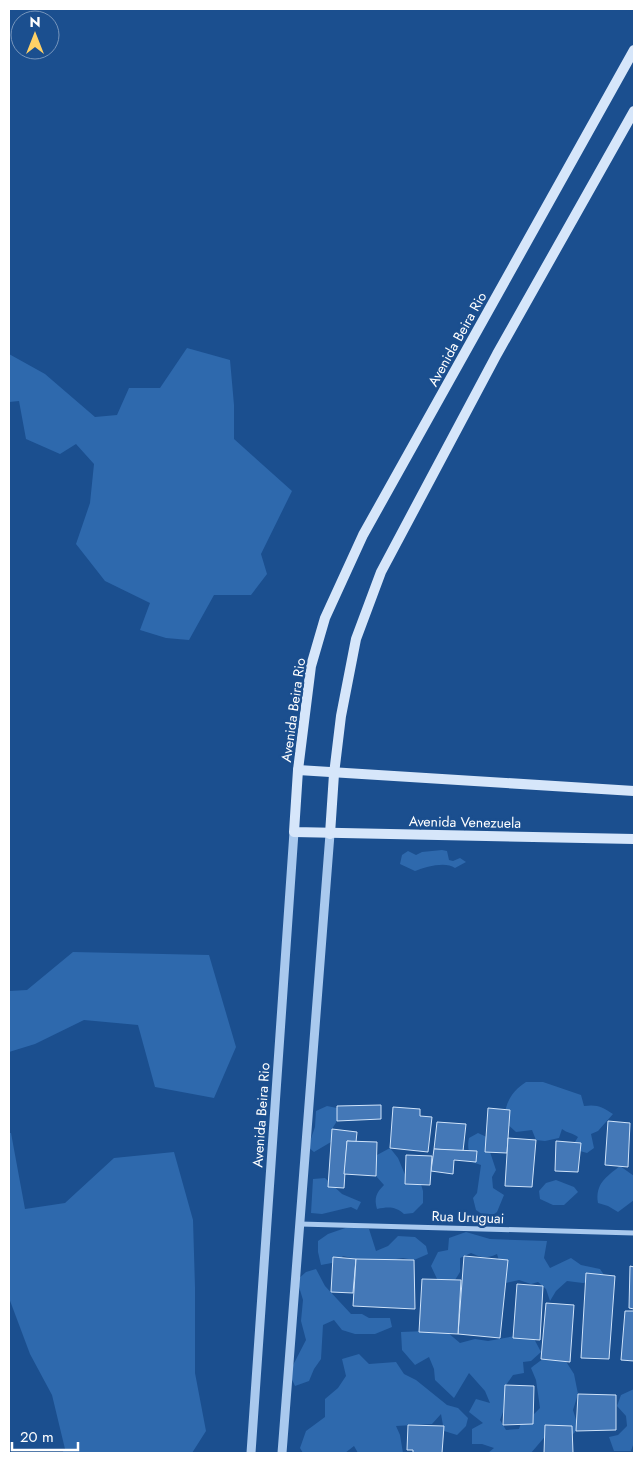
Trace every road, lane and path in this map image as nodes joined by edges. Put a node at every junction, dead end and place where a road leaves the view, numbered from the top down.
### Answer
1 (634, 50) edge
2 (634, 111) edge
3 (298, 770) junction
4 (334, 773) junction
5 (634, 791) edge
6 (294, 832) junction
7 (330, 834) junction
8 (634, 839) edge
9 (300, 1224) junction
10 (634, 1233) edge
11 (251, 1453) edge
12 (282, 1453) edge

1 - 3 main road, Avenida Beira Rio
2 - 4 main road
3 - 4 main road
3 - 6 main road, Avenida Beira Rio
4 - 5 main road
4 - 7 main road
6 - 7 main road, Avenida Venezuela
6 - 11 street, Avenida Beira Rio
7 - 8 main road, Avenida Venezuela
7 - 9 street
9 - 10 street, Rua Uruguai
9 - 12 street

